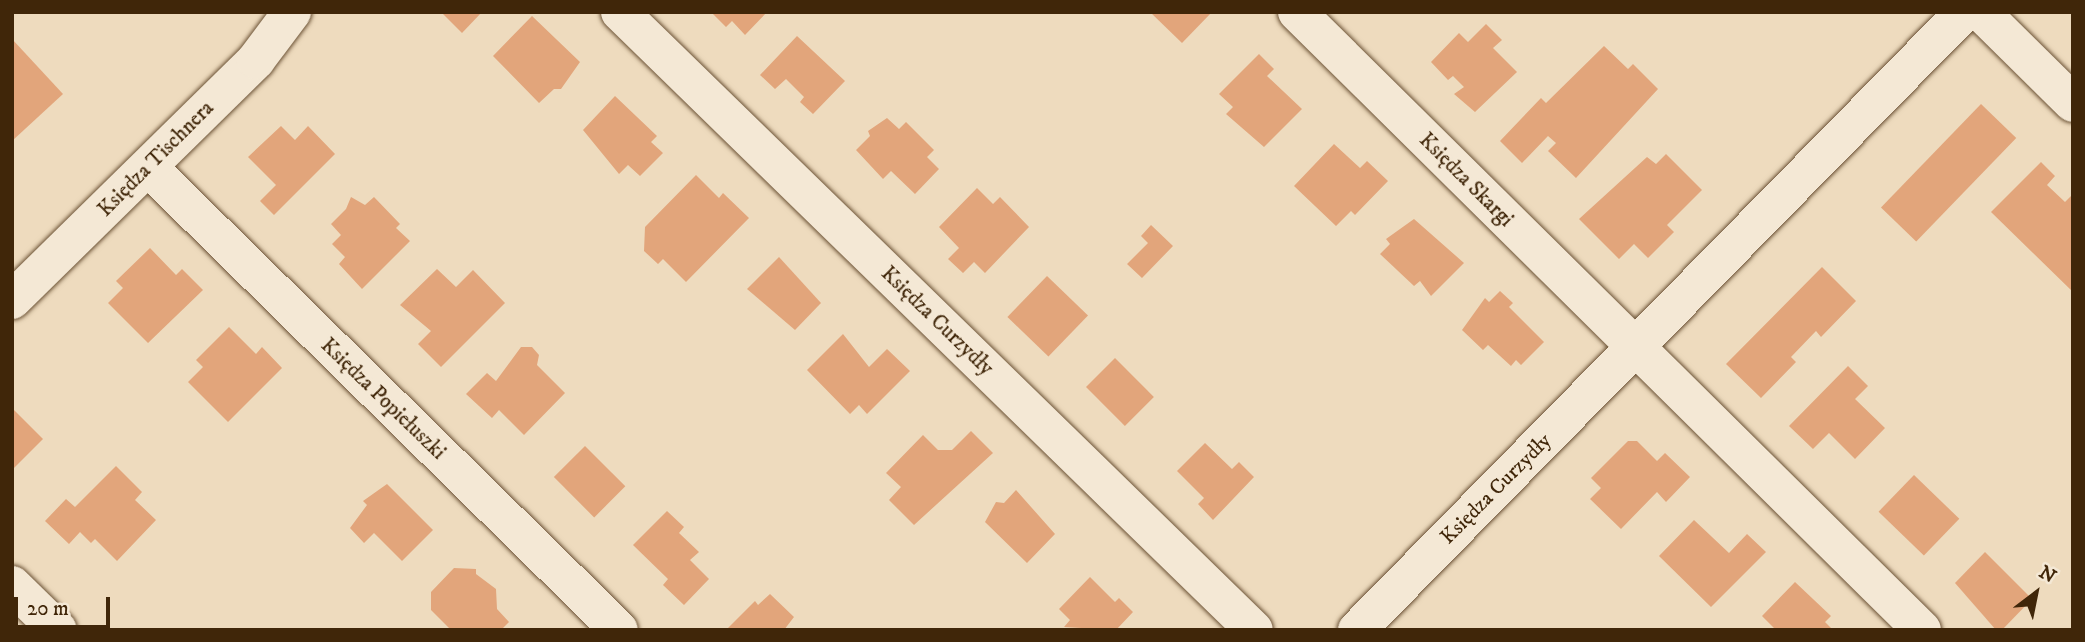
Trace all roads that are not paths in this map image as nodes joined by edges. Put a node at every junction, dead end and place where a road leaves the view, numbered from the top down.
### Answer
1 (292, 12) edge
2 (620, 12) edge
3 (1297, 12) edge
4 (1964, 12) edge
5 (1981, 12) edge
6 (2073, 103) edge
7 (148, 167) junction
8 (12, 300) edge
9 (1635, 349) junction
10 (12, 584) edge
11 (58, 630) edge
12 (619, 630) edge
13 (1254, 630) edge
14 (1357, 630) edge
15 (1922, 630) edge

1 - 7 street, Księdza Tischnera
2 - 13 street, Księdza Curzydły
3 - 9 street, Księdza Skargi
4 - 9 street
5 - 6 street
7 - 8 street, Księdza Tischnera
7 - 12 street, Księdza Popiełuszki
9 - 14 street, Księdza Curzydły
9 - 15 street, Księdza Skargi
10 - 11 street

